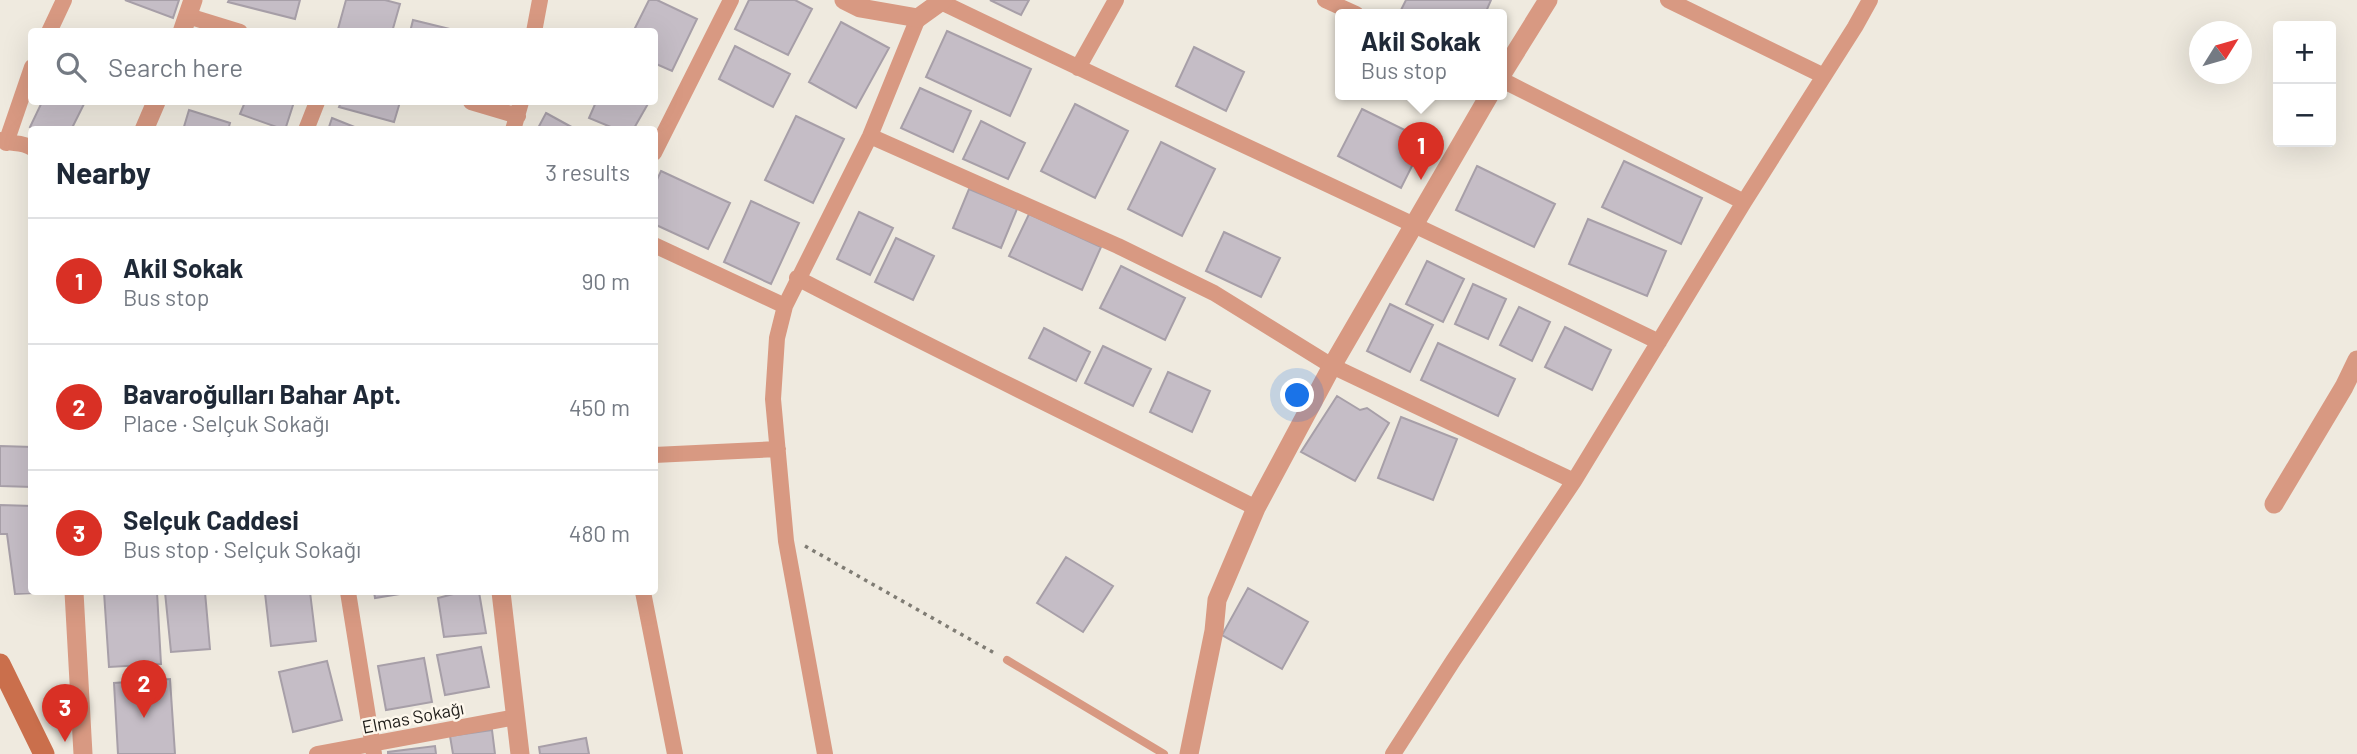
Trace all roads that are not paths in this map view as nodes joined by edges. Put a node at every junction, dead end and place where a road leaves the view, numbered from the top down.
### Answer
1 (64, 0) edge
2 (540, 0) edge
3 (731, 0) edge
4 (844, 0) edge
5 (1116, 0) edge
6 (1325, 0) edge
7 (1548, 0) edge
8 (1668, 0) edge
9 (1870, 0) edge
10 (942, 1) edge
11 (1345, 9) edge
12 (187, 16) edge
13 (918, 18) junction
14 (50, 28) edge
15 (227, 28) edge
16 (535, 28) edge
17 (1507, 66) edge
18 (1078, 68) junction
19 (1824, 76) junction
20 (28, 77) edge
21 (1507, 83) edge
22 (1486, 100) edge
23 (155, 105) edge
24 (316, 105) edge
25 (481, 105) edge
26 (517, 116) edge
27 (146, 126) edge
28 (308, 126) edge
29 (870, 136) junction
30 (3, 141) edge
31 (658, 145) edge
32 (28, 146) edge
33 (1744, 202) junction
34 (1413, 223) junction
35 (658, 249) edge
36 (797, 278) junction
37 (785, 306) junction
38 (1659, 342) junction
39 (2357, 360) edge
40 (1332, 366) junction
41 (778, 449) junction
42 (658, 455) edge
43 (1574, 481) junction
44 (2274, 504) dead end
45 (1256, 508) junction
46 (74, 595) edge
47 (348, 595) edge
48 (501, 595) edge
49 (644, 595) edge
50 (1007, 660) road end
51 (0, 664) edge
52 (516, 718) junction
53 (374, 750) edge
54 (44, 754) edge
55 (83, 754) edge
56 (317, 754) edge
57 (520, 754) edge
58 (675, 754) edge
59 (825, 754) edge
60 (1164, 754) edge
61 (1189, 754) edge
62 (1394, 754) edge

1 - 14 street
2 - 16 street
3 - 31 street
4 - 13 street
5 - 18 street
6 - 11 street
7 - 17 street
8 - 19 street
9 - 19 street
10 - 13 street
10 - 18 street
12 - 15 street
13 - 29 street
18 - 34 street
19 - 33 street
20 - 30 street
21 - 33 street
22 - 34 street
23 - 27 street
24 - 28 street
25 - 26 street
29 - 36 street
29 - 40 street
30 - 32 street
33 - 38 street
34 - 38 street
34 - 40 street
35 - 37 street
36 - 37 street
36 - 45 street
37 - 41 street
38 - 43 street
39 - 44 street
40 - 43 street
40 - 45 street
41 - 42 street
41 - 59 street
43 - 62 street
45 - 61 street
46 - 55 street
47 - 53 street
48 - 52 street
49 - 58 street
50 - 60 lane
51 - 54 main road
52 - 53 street, Elmas Sokağı
52 - 57 street
53 - 56 street, Elmas Sokağı

